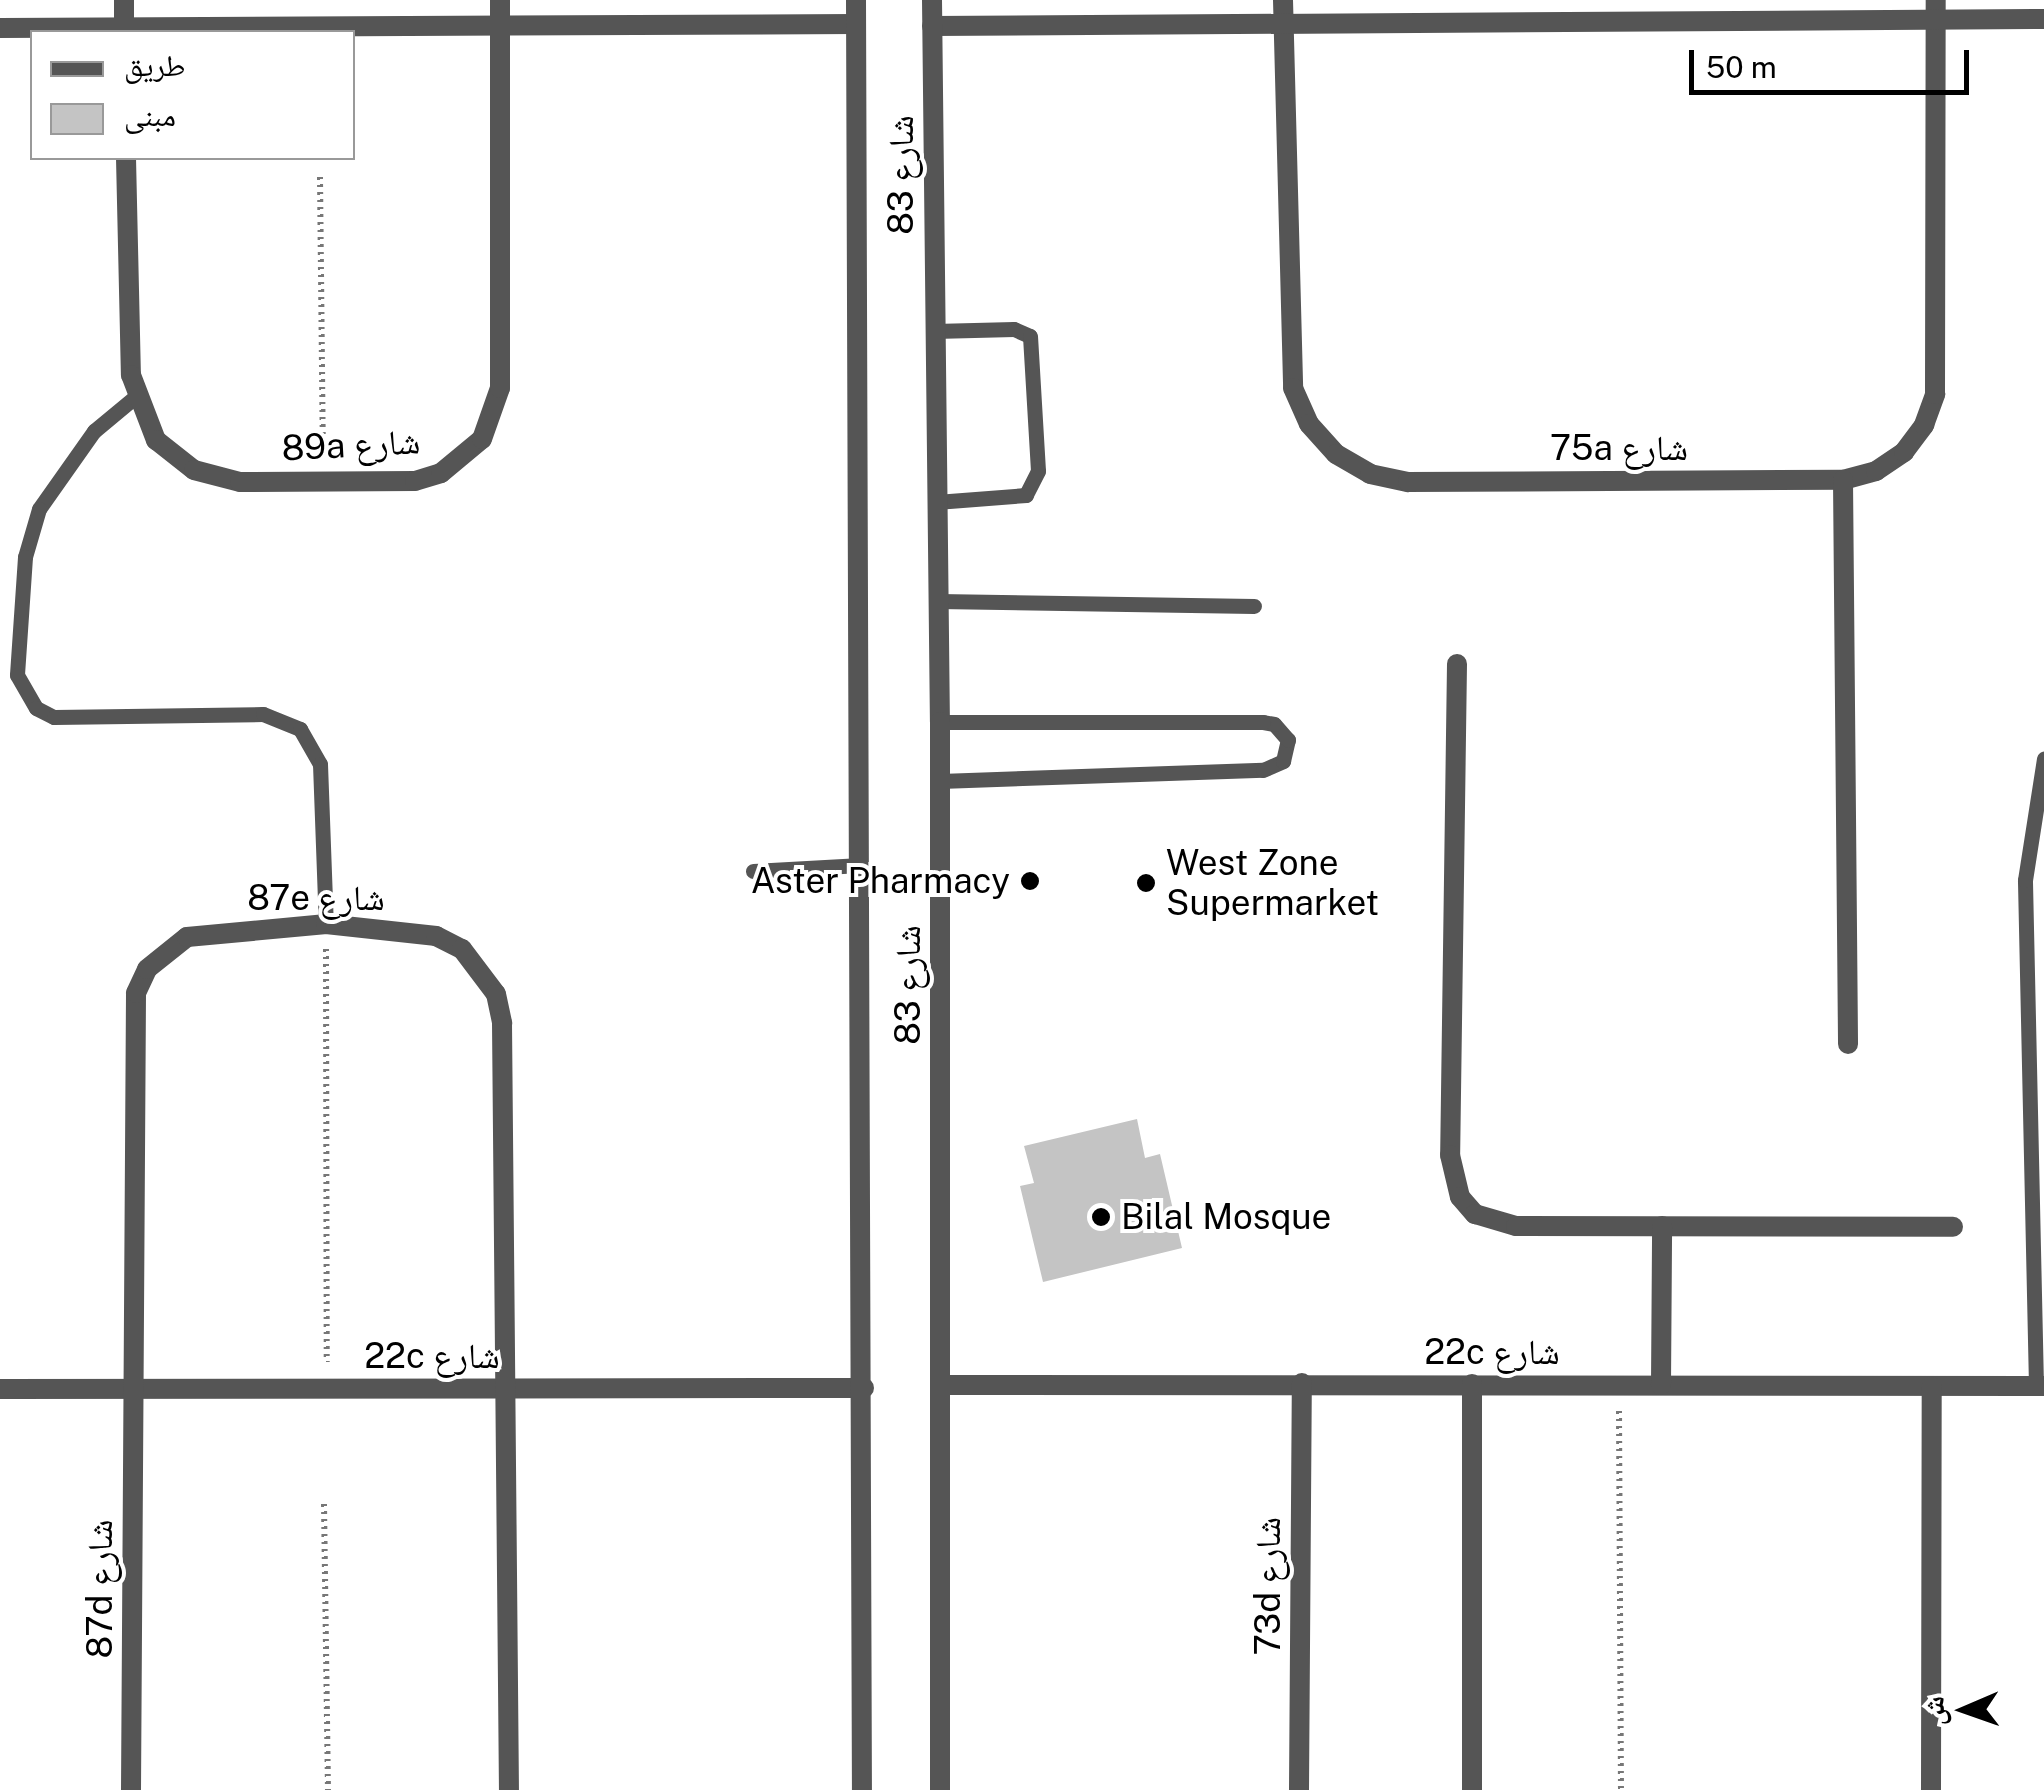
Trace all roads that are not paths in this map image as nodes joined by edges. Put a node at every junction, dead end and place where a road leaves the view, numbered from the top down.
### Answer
1 (124, 0) edge
2 (500, 0) edge
3 (856, 0) edge
4 (932, 0) edge
5 (1283, 0) edge
6 (1936, 10) edge
7 (2044, 19) edge
8 (856, 24) junction
9 (1283, 25) junction
10 (932, 26) junction
11 (0, 28) edge
12 (501, 28) junction
13 (83, 30) edge
14 (124, 30) edge
15 (250, 30) edge
16 (126, 160) edge
17 (934, 331) junction
18 (134, 397) junction
19 (1844, 480) junction
20 (936, 502) junction
21 (938, 601) junction
22 (1254, 606) dead end
23 (1457, 664) dead end
24 (940, 722) junction
25 (2044, 758) edge
26 (940, 781) junction
27 (861, 866) junction
28 (752, 871) dead end
29 (326, 924) junction
30 (1848, 1044) dead end
31 (1662, 1226) junction
32 (1952, 1228) dead end
33 (1302, 1383) junction
34 (1472, 1384) junction
35 (940, 1385) junction
36 (1661, 1385) junction
37 (2040, 1386) edge
38 (1932, 1387) junction
39 (134, 1388) junction
40 (508, 1388) junction
41 (864, 1388) junction
42 (0, 1389) edge
43 (132, 1790) edge
44 (509, 1790) edge
45 (862, 1790) edge
46 (940, 1790) edge
47 (1299, 1790) edge
48 (1472, 1790) edge
49 (1931, 1790) edge

1 - 14 street
2 - 12 street, 89a شارع
3 - 8 street, شارع 83
4 - 10 street, شارع 83
5 - 9 street, 75a شارع
6 - 7 street
6 - 9 street
6 - 19 street, 75a شارع
8 - 12 street
8 - 27 street, شارع 83
9 - 10 street
9 - 19 street, 75a شارع
10 - 17 street, شارع 83
11 - 13 street
12 - 15 street
12 - 18 street, 89a شارع
16 - 18 street, 89a شارع
17 - 20 street, شارع 83
17 - 20 lane
18 - 29 lane
19 - 30 street
20 - 21 street, شارع 83
21 - 22 lane
21 - 24 street, شارع 83
23 - 31 street
24 - 26 street, شارع 83
24 - 26 lane
25 - 37 lane
26 - 35 street, شارع 83
27 - 28 lane
27 - 41 street, شارع 83
29 - 39 street, 87e شارع
29 - 40 street, 87e شارع
31 - 32 street
31 - 36 street
33 - 34 street, 22c شارع
33 - 35 street, 22c شارع
33 - 47 street, 73d شارع
34 - 36 street, 22c شارع
34 - 48 street
35 - 46 street, شارع 83
36 - 38 street, 22c شارع
37 - 38 street, 22c شارع
38 - 49 street
39 - 40 street, 22c شارع
39 - 42 street, 22c شارع
39 - 43 street, 87d شارع
40 - 41 street, 22c شارع
40 - 44 street
41 - 45 street, شارع 83

